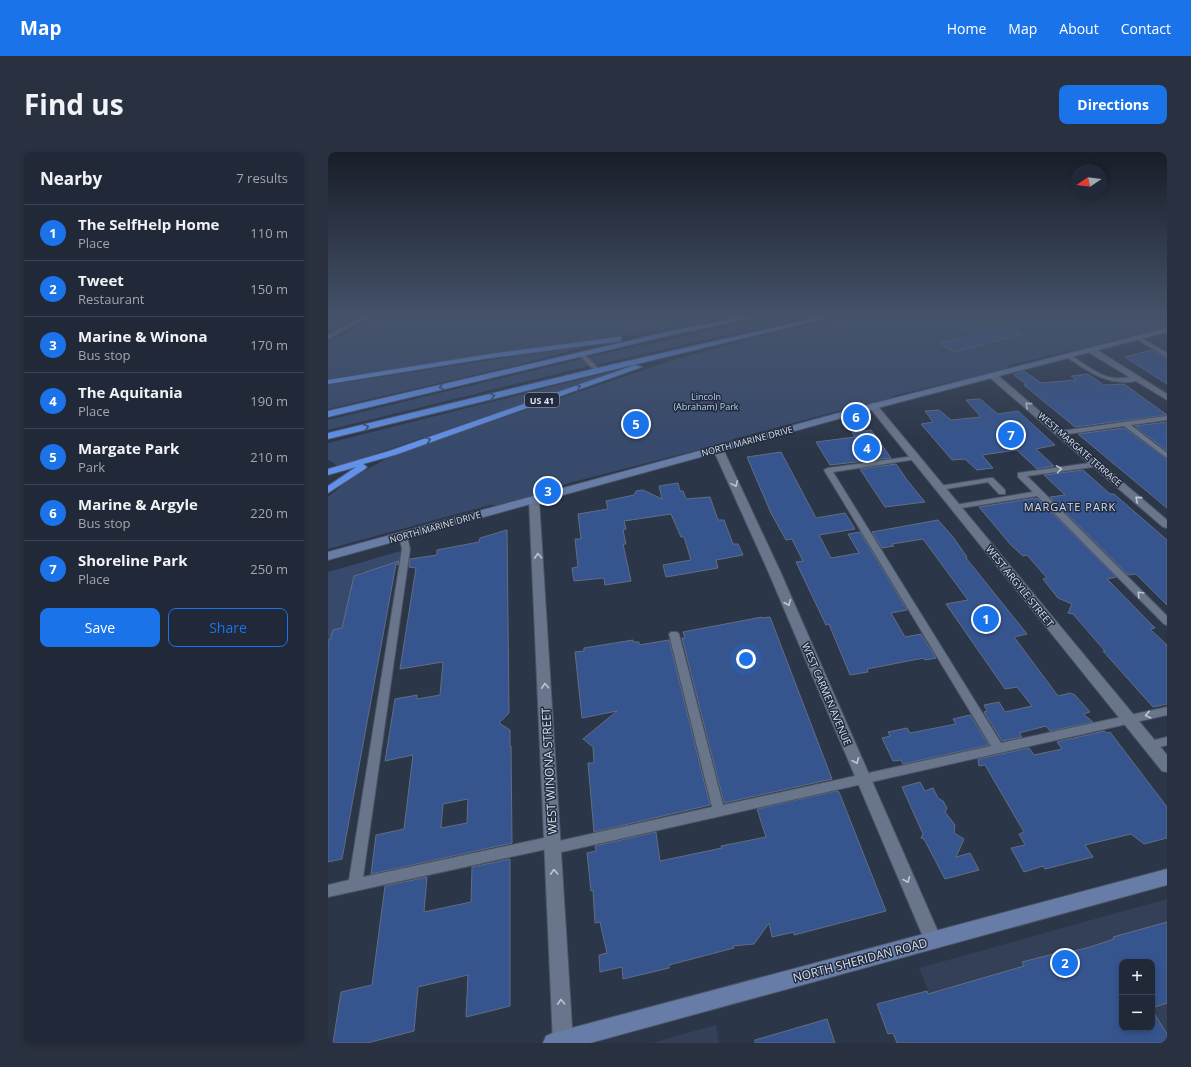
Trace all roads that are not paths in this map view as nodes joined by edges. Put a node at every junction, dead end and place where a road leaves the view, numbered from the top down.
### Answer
1 (475, 359) edge
2 (561, 359) edge
3 (585, 359) edge
4 (644, 359) edge
5 (669, 359) edge
6 (1058, 359) edge
7 (1072, 359) edge
8 (1105, 359) edge
9 (597, 370) junction
10 (992, 375) junction
11 (1139, 379) junction
12 (328, 382) edge
13 (1167, 398) edge
14 (873, 406) junction
15 (328, 414) edge
16 (1167, 418) edge
17 (1125, 424) junction
18 (1061, 433) junction
19 (328, 436) edge
20 (718, 449) junction
21 (392, 453) junction
22 (1167, 456) edge
23 (915, 458) junction
24 (1097, 464) junction
25 (328, 472) edge
26 (940, 488) junction
27 (328, 490) edge
28 (1002, 492) dead end
29 (1039, 493) junction
30 (534, 499) junction
31 (955, 507) junction
32 (1167, 524) edge
33 (403, 536) junction
34 (328, 556) edge
35 (1167, 622) edge
36 (674, 634) dead end
37 (1167, 711) edge
38 (1129, 719) junction
39 (1167, 741) edge
40 (1150, 745) junction
41 (999, 749) junction
42 (1167, 766) edge
43 (864, 780) junction
44 (720, 812) junction
45 (553, 845) junction
46 (1167, 877) edge
47 (355, 884) junction
48 (328, 890) edge
49 (933, 940) junction
50 (560, 1042) edge

1 - 12 highway
2 -> 15 highway
3 - 9 lane
4 - 9 highway
21 -> 5 highway, US 41
6 - 10 street, NORTH MARINE DRIVE
7 - 11 lane
8 - 11 street
19 -> 9 highway
10 - 14 street, NORTH MARINE DRIVE
18 -> 10 street, WEST MARGATE TERRACE
11 - 13 street
14 - 20 street, NORTH MARINE DRIVE
14 - 23 street, WEST ARGYLE STREET
16 - 17 lane
17 - 18 lane
17 - 22 lane
18 - 24 street, WEST MARGATE TERRACE
20 - 30 street, NORTH MARINE DRIVE
20 -> 43 street, WEST CARMEN AVENUE
21 - 25 highway
21 - 27 highway, US 41
23 - 26 street, WEST ARGYLE STREET
23 - 41 lane
29 -> 24 lane
32 -> 24 street, WEST MARGATE TERRACE
26 - 28 lane
26 - 31 street, WEST ARGYLE STREET
29 - 31 lane
35 -> 29 lane
30 - 33 street, NORTH MARINE DRIVE
45 -> 30 street, WEST WINONA STREET
31 - 38 street, WEST ARGYLE STREET
33 - 34 street, NORTH MARINE DRIVE
33 - 47 lane
36 - 44 lane
37 -> 38 lane
38 - 40 street, WEST ARGYLE STREET
38 - 41 lane
39 - 40 lane
40 - 42 street, WEST ARGYLE STREET
41 - 43 lane
43 - 44 lane
43 -> 49 street, WEST CARMEN AVENUE
44 - 45 lane
45 - 47 lane
50 -> 45 street, WEST WINONA STREET
46 - 49 street, NORTH SHERIDAN ROAD
47 - 48 lane
49 - 50 street, NORTH SHERIDAN ROAD

